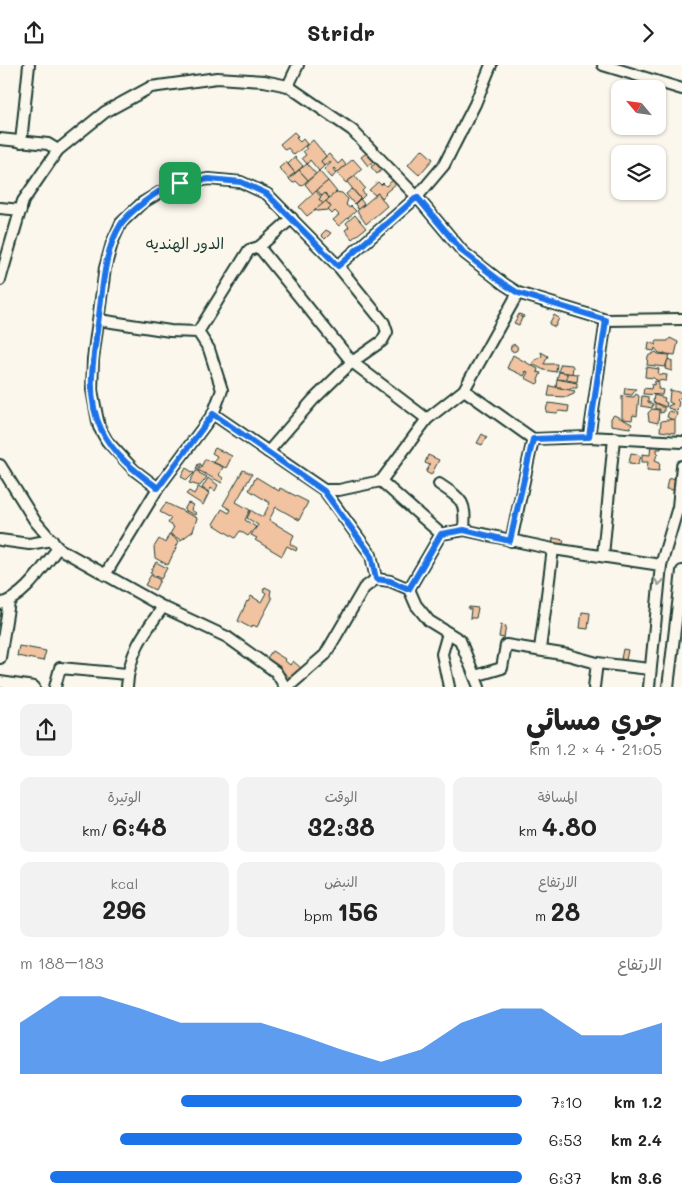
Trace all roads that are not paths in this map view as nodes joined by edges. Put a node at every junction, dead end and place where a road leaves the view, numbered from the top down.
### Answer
1 (29, 65) edge
2 (298, 65) edge
3 (491, 65) edge
4 (603, 65) edge
5 (288, 86) junction
6 (682, 89) edge
7 (0, 139) edge
8 (21, 142) junction
9 (58, 150) junction
10 (417, 197) junction
11 (0, 207) edge
12 (21, 210) junction
13 (292, 218) junction
14 (259, 247) junction
15 (338, 266) junction
16 (0, 280) edge
17 (518, 293) junction
18 (682, 319) edge
19 (606, 320) junction
20 (99, 321) junction
21 (198, 332) junction
22 (352, 362) junction
23 (464, 390) junction
24 (213, 414) junction
25 (427, 419) junction
26 (589, 437) junction
27 (614, 438) junction
28 (533, 439) junction
29 (682, 442) edge
30 (268, 452) junction
31 (0, 465) edge
32 (682, 466) edge
33 (381, 481) junction
34 (439, 484) dead end
35 (158, 488) junction
36 (324, 491) junction
37 (680, 507) edge
38 (464, 530) junction
39 (441, 534) junction
40 (0, 540) edge
41 (510, 541) junction
42 (55, 544) junction
43 (553, 549) junction
44 (603, 556) junction
45 (661, 565) junction
46 (682, 571) edge
47 (106, 575) junction
48 (376, 579) junction
49 (409, 589) junction
50 (5, 603) edge
51 (163, 607) junction
52 (448, 633) junction
53 (540, 649) junction
54 (677, 649) edge
55 (0, 658) edge
56 (597, 663) junction
57 (650, 669) junction
58 (127, 674) junction
59 (475, 676) junction
60 (0, 682) edge
61 (34, 687) edge
62 (55, 687) edge
63 (126, 687) edge
64 (287, 687) edge
65 (449, 687) edge
66 (479, 687) edge
67 (594, 687) edge
68 (648, 687) edge
69 (668, 687) edge

1 - 8 street
2 - 5 street
3 - 10 street
4 - 6 street
5 - 9 street
5 - 10 street
7 - 8 street
8 - 9 street
9 - 12 street
10 - 15 street
10 - 17 street
11 - 12 street
12 - 16 street
13 - 14 street
13 - 15 street
13 - 20 street
14 - 21 street
14 - 22 street
15 - 22 street
17 - 19 street
17 - 23 street
18 - 19 street
19 - 26 street
20 - 21 street
20 - 35 street
21 - 24 street
22 - 25 street
22 - 30 street
23 - 25 street
23 - 28 street
24 - 30 street
24 - 35 street
25 - 33 street
26 - 27 street
26 - 28 street
27 - 29 street
27 - 44 street
28 - 41 street
30 - 36 street
31 - 42 street
32 - 37 street
33 - 36 street
33 - 39 street
34 - 38 street
35 - 47 street
36 - 48 street
37 - 45 street
38 - 39 street
38 - 41 street
39 - 49 street
40 - 42 street
41 - 43 street
42 - 47 street
42 - 50 street
43 - 44 street
43 - 53 street
44 - 45 street
45 -> 57 street
46 - 54 street
47 - 51 street
48 - 49 street
48 - 64 street
49 - 52 street
50 - 55 street
51 - 58 street
51 - 64 street
52 - 59 street
52 - 65 street
53 - 56 street
53 - 59 street
54 - 69 street
56 - 57 street
56 - 67 street
57 - 68 street
58 - 62 street
58 - 63 street
59 - 66 street
60 - 61 street

